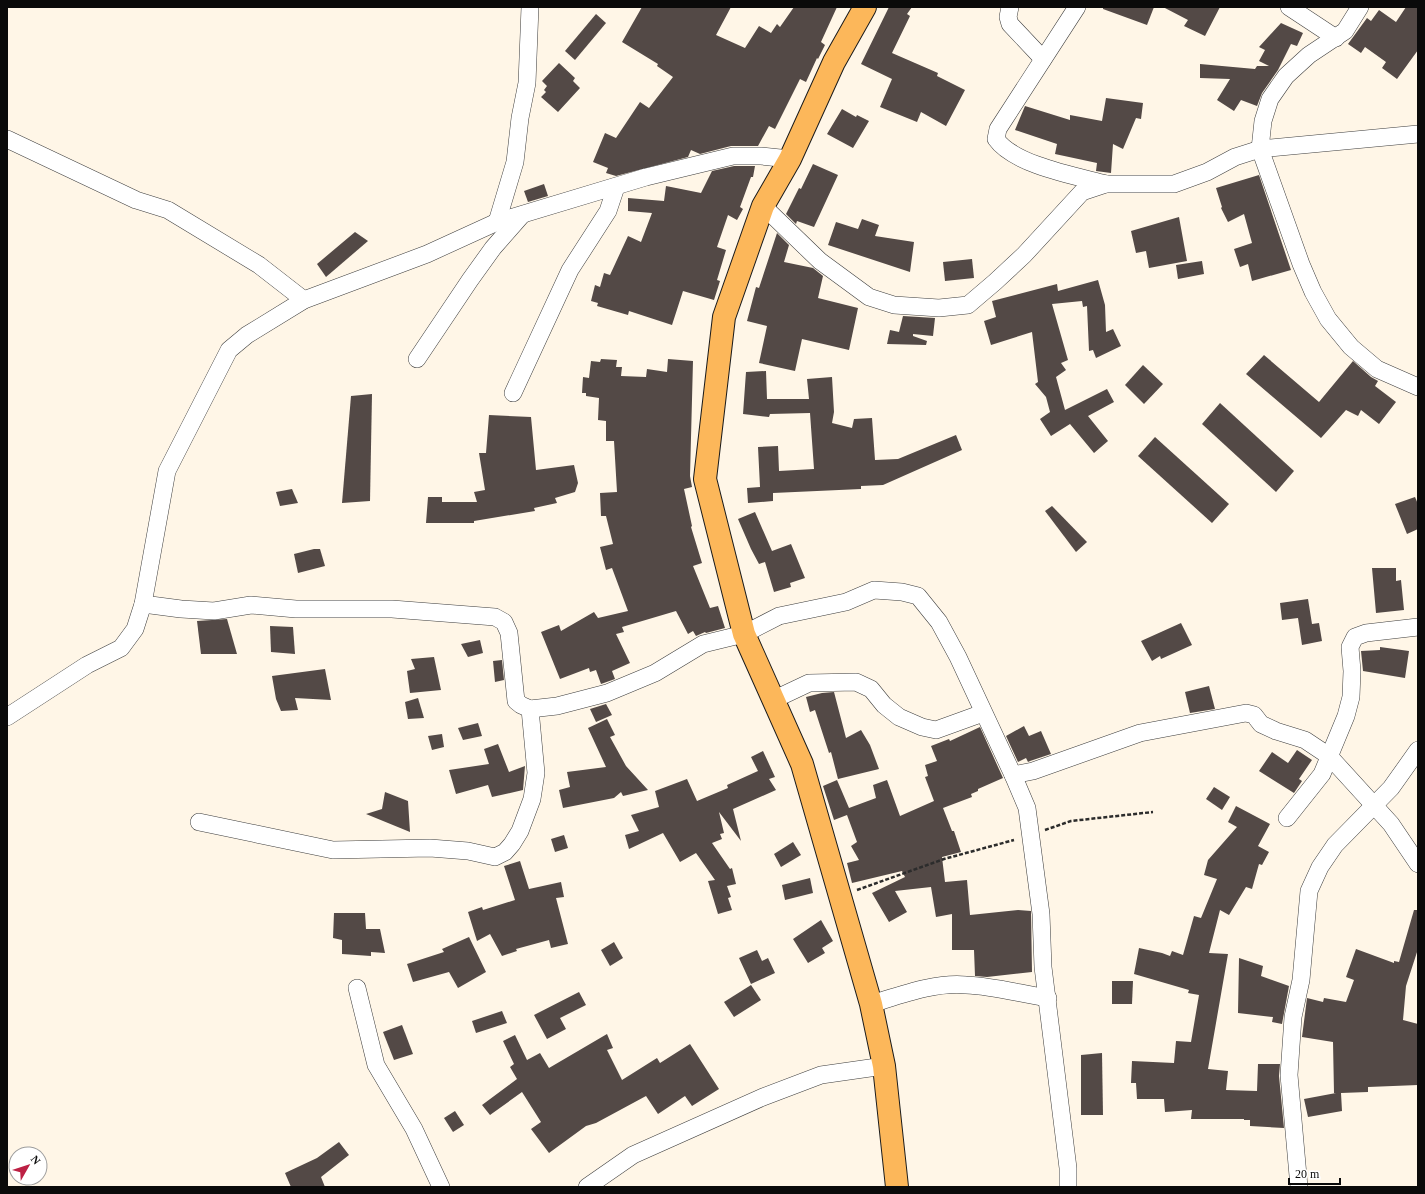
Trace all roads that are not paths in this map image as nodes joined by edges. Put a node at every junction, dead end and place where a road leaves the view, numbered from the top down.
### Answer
1 (530, 7) edge
2 (865, 7) edge
3 (1010, 7) edge
4 (1076, 7) edge
5 (1289, 7) edge
6 (1360, 7) edge
7 (1336, 38) junction
8 (1043, 59) junction
9 (1418, 134) edge
10 (7, 139) edge
11 (1260, 149) junction
12 (790, 159) junction
13 (1106, 184) junction
14 (616, 187) junction
15 (763, 206) junction
16 (522, 215) junction
17 (497, 222) junction
18 (304, 300) junction
19 (417, 359) dead end
20 (1418, 387) edge
21 (513, 392) dead end
22 (143, 604) junction
23 (1418, 627) edge
24 (744, 634) junction
25 (773, 700) junction
26 (530, 709) junction
27 (983, 713) junction
28 (7, 717) edge
29 (1418, 750) edge
30 (1329, 756) junction
31 (1013, 775) junction
32 (1374, 805) junction
33 (1287, 818) dead end
34 (199, 822) dead end
35 (1418, 864) edge
36 (357, 988) dead end
37 (1048, 998) junction
38 (871, 1004) junction
39 (884, 1066) junction
40 (441, 1187) edge
41 (587, 1187) edge
42 (897, 1187) edge
43 (1068, 1187) edge
44 (1299, 1187) edge

1 - 17 street
2 - 12 main road
3 - 8 street
4 - 8 street
5 - 7 street
6 - 7 street
7 - 11 street
8 - 13 street
9 - 11 street
10 - 18 street
11 - 13 street
11 - 20 street
12 - 14 street
12 - 15 main road
13 - 15 street
14 - 16 street
14 - 21 street
15 - 24 main road
16 - 17 street
16 - 19 street
17 - 18 street
18 - 22 street
22 - 26 street
22 - 28 street
23 - 30 street
24 - 25 main road
24 - 26 street
24 - 27 street
25 - 27 street
25 - 38 main road
26 - 34 street
27 - 31 street
29 - 32 street
30 - 31 street
30 - 32 street
30 - 33 street
31 - 37 street
32 - 35 street
32 - 44 street
36 - 40 street
37 - 38 street
37 - 43 street
38 - 39 main road
39 - 41 street
39 - 42 main road

